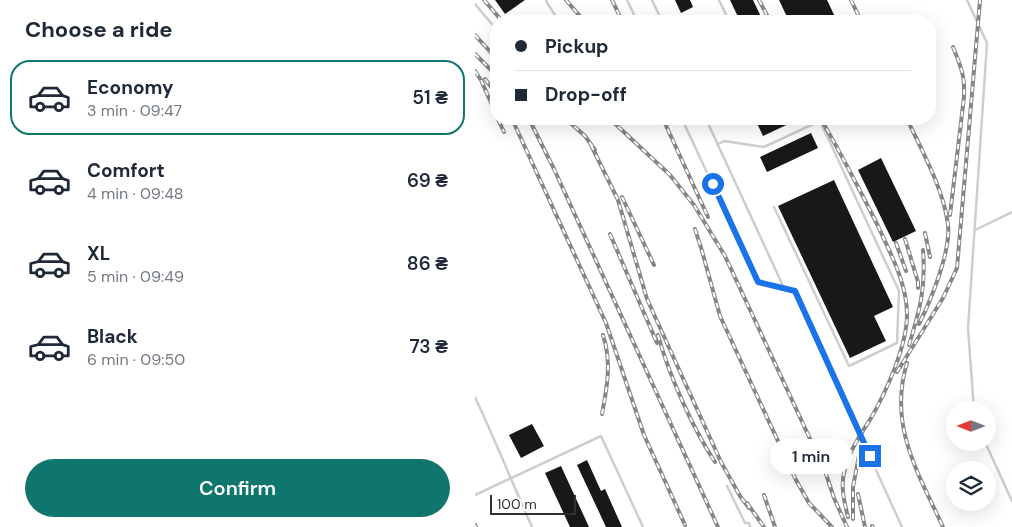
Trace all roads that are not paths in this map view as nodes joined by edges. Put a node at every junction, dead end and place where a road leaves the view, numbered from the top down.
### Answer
1 (547, 0) edge
2 (627, 0) edge
3 (652, 0) edge
4 (719, 0) edge
5 (967, 0) edge
6 (475, 4) edge
7 (555, 15) edge
8 (634, 15) edge
9 (659, 15) edge
10 (726, 15) edge
11 (490, 22) edge
12 (685, 125) edge
13 (709, 125) edge
14 (811, 125) edge
15 (822, 125) edge
16 (718, 144) junction
17 (774, 207) dead end
18 (1012, 212) edge
19 (975, 230) junction
20 (784, 288) junction
21 (475, 397) edge
22 (973, 401) edge
23 (989, 451) edge
24 (511, 479) junction
25 (727, 486) dead end
26 (475, 495) edge
27 (1012, 501) edge
28 (532, 527) edge
29 (643, 527) edge
30 (750, 527) edge
31 (902, 527) edge

1 - 7 lane
2 - 8 lane
3 - 9 lane
4 - 10 lane
5 - 19 lane
6 - 11 lane
12 - 20 lane
13 - 16 lane
14 - 16 lane
15 - 17 lane
16 - 20 lane
18 - 19 lane
19 - 22 lane
20 - 31 lane, bridge
21 - 24 lane
23 - 27 lane
24 - 26 lane
24 - 28 lane
24 - 29 lane
25 - 30 lane

